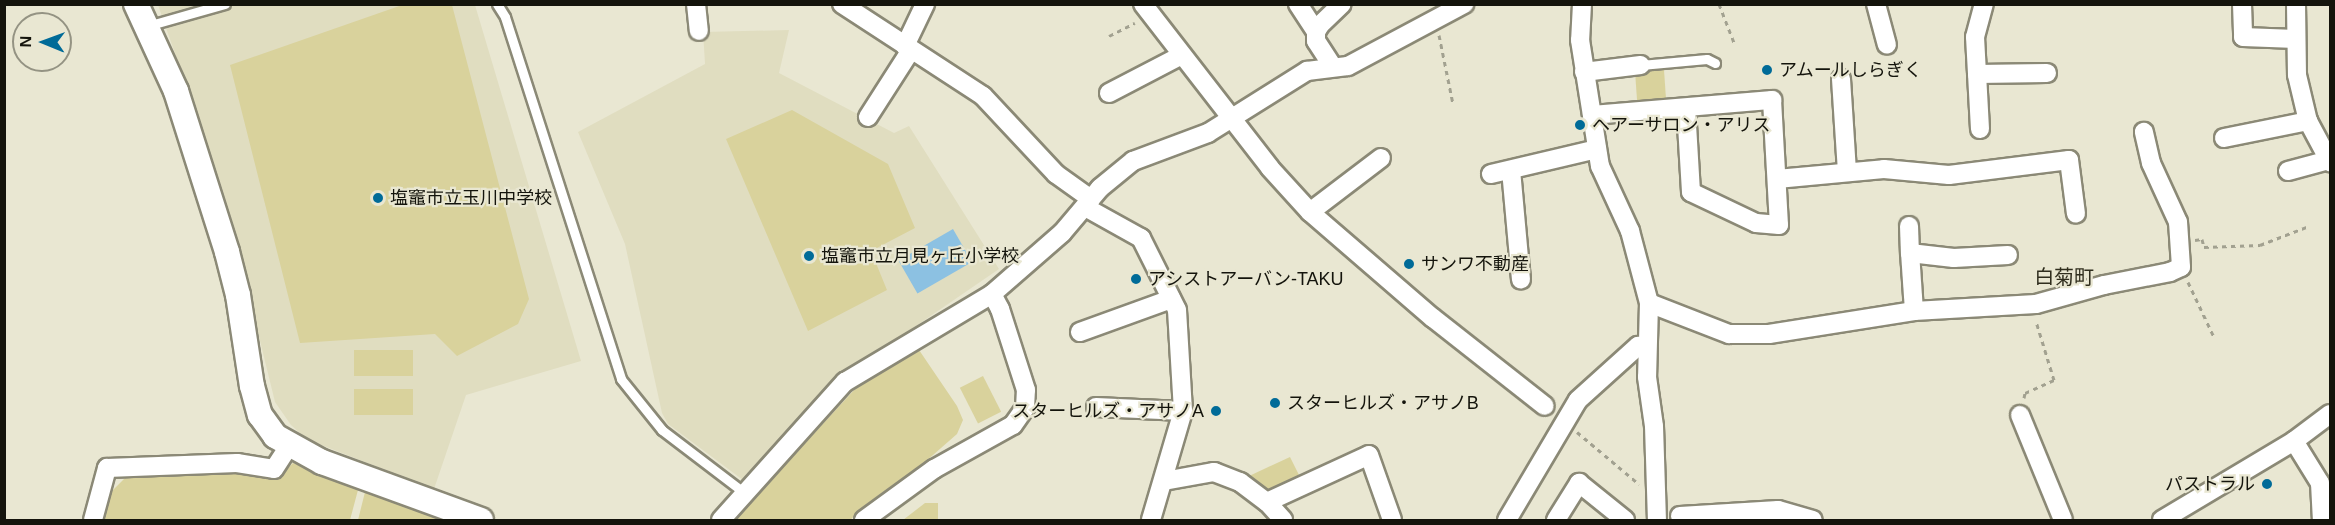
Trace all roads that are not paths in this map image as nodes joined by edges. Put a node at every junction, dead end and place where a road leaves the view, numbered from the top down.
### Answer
1 (136, 4) edge
2 (225, 4) edge
3 (497, 4) edge
4 (696, 4) edge
5 (842, 4) edge
6 (925, 4) edge
7 (1298, 4) edge
8 (1342, 4) edge
9 (1464, 4) edge
10 (1582, 4) edge
11 (1876, 4) edge
12 (1984, 4) edge
13 (2242, 4) edge
14 (2296, 4) edge
15 (1147, 10) edge
16 (147, 26) junction
17 (699, 31) dead end
18 (1316, 33) junction
19 (2296, 39) junction
20 (1887, 45) dead end
21 (908, 48) junction
22 (1182, 55) junction
23 (1715, 63) dead end
24 (1641, 65) joint
25 (1333, 67) junction
26 (1584, 72) junction
27 (2047, 73) dead end
28 (1977, 74) junction
29 (1840, 79) dead end
30 (1109, 93) dead end
31 (1686, 108) junction
32 (1592, 115) junction
33 (868, 117) dead end
34 (1232, 119) junction
35 (2308, 121) junction
36 (1980, 129) dead end
37 (2144, 132) dead end
38 (2224, 138) dead end
39 (1597, 149) junction
40 (1381, 158) dead end
41 (2330, 161) edge
42 (1511, 170) junction
43 (1847, 171) junction
44 (2288, 171) dead end
45 (1491, 174) dead end
46 (1777, 179) junction
47 (1088, 203) junction
48 (1310, 212) junction
49 (2076, 214) dead end
50 (1909, 226) dead end
51 (1910, 253) junction
52 (2008, 255) dead end
53 (1521, 280) dead end
54 (992, 294) junction
55 (1171, 299) junction
56 (1649, 303) junction
57 (1914, 311) junction
58 (1080, 332) dead end
59 (1647, 346) junction
60 (1545, 406) dead end
61 (1096, 407) dead end
62 (1183, 411) junction
63 (2331, 414) edge
64 (2020, 415) road end
65 (2294, 441) junction
66 (289, 446) junction
67 (1164, 481) junction
68 (746, 494) junction
69 (1656, 498) junction
70 (1267, 502) junction
71 (1683, 518) edge
72 (93, 520) edge
73 (481, 520) edge
74 (721, 520) edge
75 (864, 520) edge
76 (1151, 520) edge
77 (1283, 520) edge
78 (1392, 520) edge
79 (1507, 520) edge
80 (1556, 520) edge
81 (1626, 520) edge
82 (1651, 520) edge
83 (1813, 520) edge
84 (2063, 520) edge
85 (2162, 520) edge
86 (2322, 520) edge

1 - 16 street
2 - 16 lane
3 - 68 lane
4 - 17 street
5 - 21 street
6 - 21 street
7 - 18 street
8 - 18 street
9 - 25 street
10 - 26 street
11 - 20 street
12 - 28 street
13 - 19 street
14 - 19 street
15 - 22 street
16 - 66 street
18 - 25 street
19 - 35 street
21 - 33 street
21 - 47 street
22 - 30 street
22 - 34 street
23 - 24 lane
24 - 26 street
25 - 34 street
26 - 32 street
27 - 28 street
28 - 36 street
29 - 43 street
31 - 32 street
31 - 46 street
31 - 46 street
32 - 39 street
34 - 47 street
34 - 48 street
35 - 38 street
35 - 41 street
37 - 57 street
39 - 42 street
39 - 56 street
40 - 48 street
41 - 44 street
42 - 45 street
42 - 53 street
43 - 46 street
43 - 49 street
47 - 54 street
47 - 55 street
48 - 60 street
50 - 51 street
51 - 52 street
51 - 57 street
54 - 68 street
54 - 75 street
55 - 58 street
55 - 62 street
56 - 57 street
56 - 59 street
59 - 69 street
59 - 79 street
61 - 62 street
62 - 67 street
63 - 65 street
64 - 84 street
65 - 85 street
65 - 86 street
66 - 72 street
66 - 73 street
67 - 70 street
67 - 76 street
68 - 74 street
69 - 71 street
69 - 82 street
70 - 77 street
70 - 78 street
71 - 83 street
80 - 81 street

